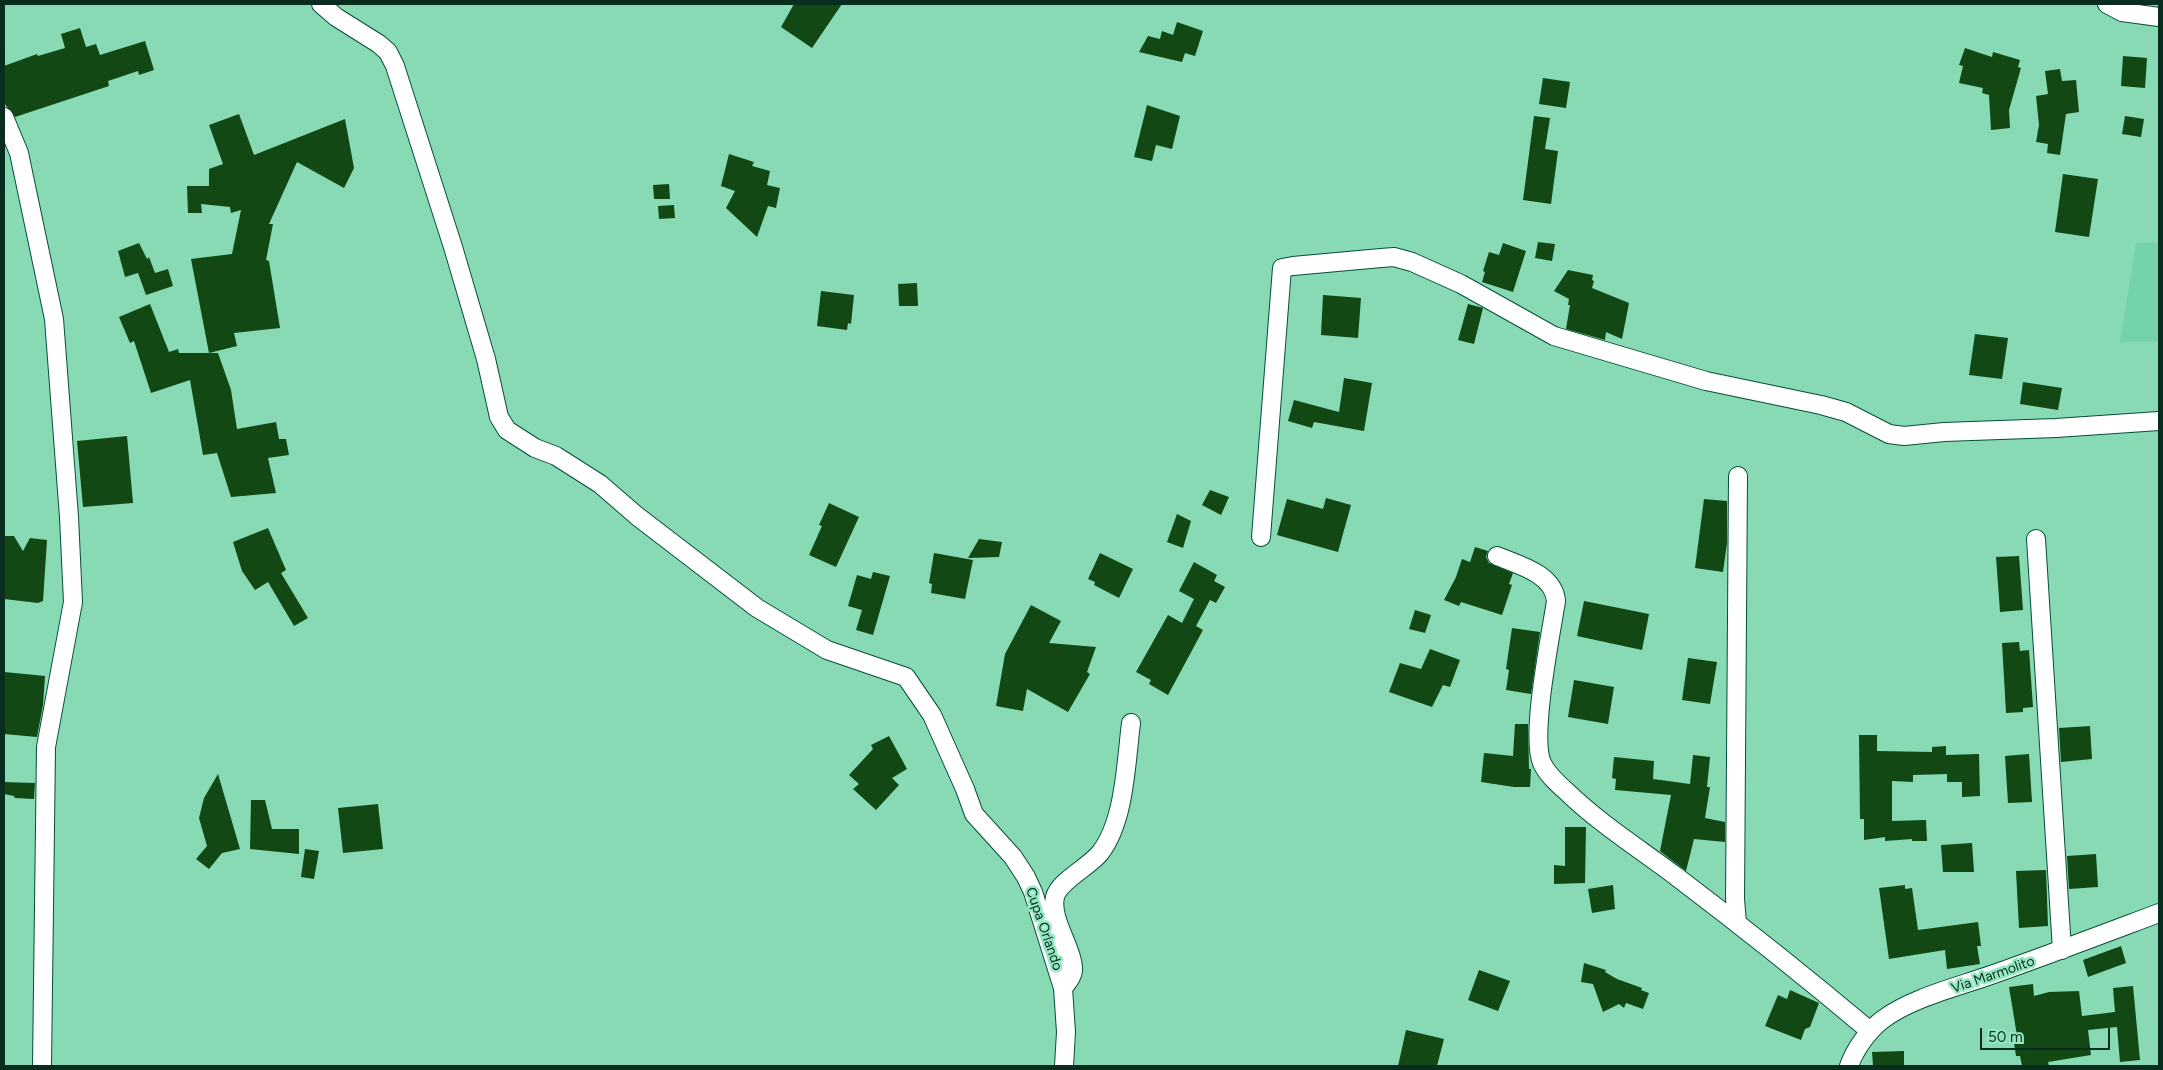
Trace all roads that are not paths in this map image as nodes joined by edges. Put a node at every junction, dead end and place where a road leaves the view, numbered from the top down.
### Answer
1 (322, 4) edge
2 (2107, 4) edge
3 (2159, 17) edge
4 (4, 117) edge
5 (2159, 421) edge
6 (1738, 476) dead end
7 (1261, 537) dead end
8 (2036, 539) dead end
9 (1497, 556) dead end
10 (1132, 723) dead end
11 (2159, 913) edge
12 (1737, 923) junction
13 (2062, 950) junction
14 (1063, 988) junction
15 (1870, 1031) junction
16 (42, 1066) edge
17 (1064, 1066) edge
18 (1849, 1066) edge

1 - 14 street, Cupa Orlando
2 - 3 street
4 - 16 street
5 - 7 street
6 - 12 street
8 - 13 street
9 - 12 street
10 - 14 street
11 - 13 street, Via Marmolito
12 - 15 street
13 - 15 street, Via Marmolito
14 - 17 street, Cupa Orlando
15 - 18 street, Via Marmolito

